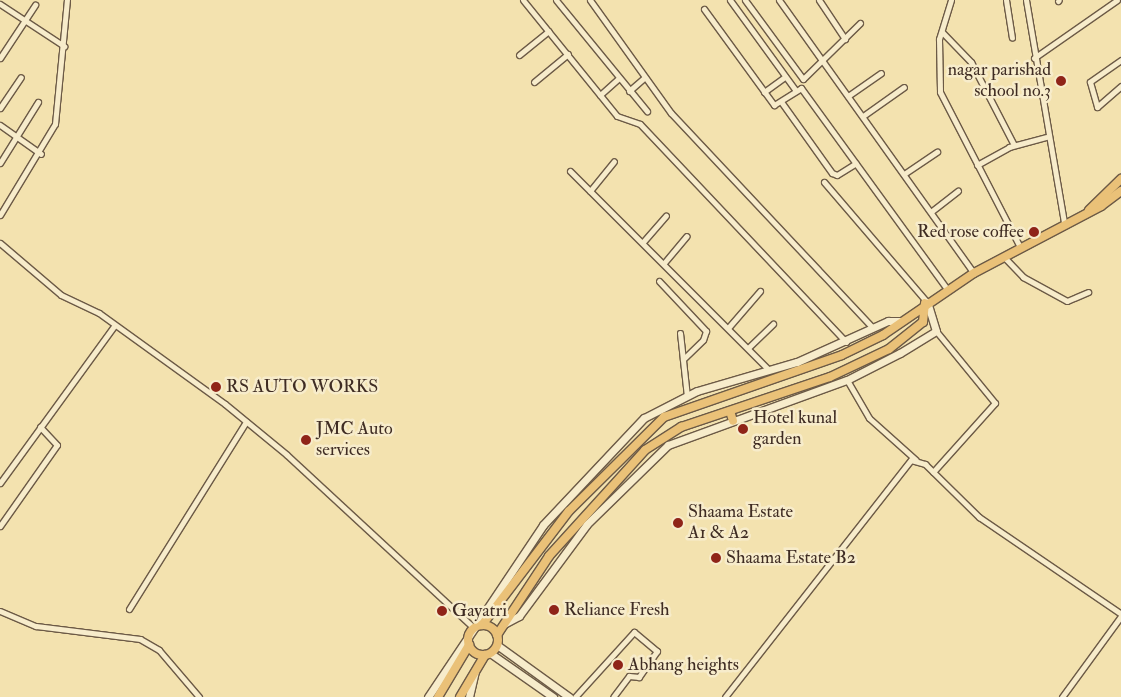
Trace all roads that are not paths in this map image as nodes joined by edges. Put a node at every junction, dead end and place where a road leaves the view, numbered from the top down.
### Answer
1 (2, 0) edge
2 (67, 0) edge
3 (523, 0) edge
4 (556, 0) edge
5 (590, 0) edge
6 (730, 0) edge
7 (745, 0) edge
8 (779, 0) edge
9 (819, 0) edge
10 (951, 0) edge
11 (1006, 0) edge
12 (1026, 0) edge
13 (1117, 0) edge
14 (0, 4) edge
15 (35, 5) dead end
16 (704, 9) dead end
17 (25, 21) junction
18 (860, 23) dead end
19 (549, 31) junction
20 (942, 32) junction
21 (1012, 38) dead end
22 (845, 39) junction
23 (64, 46) junction
24 (568, 54) junction
25 (519, 55) dead end
26 (0, 58) edge
27 (1034, 58) junction
28 (1121, 60) edge
29 (824, 61) junction
30 (881, 73) dead end
31 (20, 77) dead end
32 (785, 77) junction
33 (619, 78) junction
34 (644, 78) junction
35 (534, 82) dead end
36 (1121, 86) edge
37 (904, 87) dead end
38 (630, 91) junction
39 (796, 91) junction
40 (764, 92) junction
41 (600, 95) junction
42 (848, 96) junction
43 (38, 102) dead end
44 (782, 103) junction
45 (0, 108) edge
46 (647, 111) dead end
47 (863, 116) junction
48 (0, 124) edge
49 (16, 136) junction
50 (1046, 137) junction
51 (1014, 146) junction
52 (937, 152) dead end
53 (40, 154) junction
54 (614, 161) dead end
55 (0, 163) edge
56 (856, 163) junction
57 (977, 165) junction
58 (570, 170) dead end
59 (904, 174) junction
60 (1121, 179) edge
61 (824, 182) dead end
62 (1110, 187) junction
63 (590, 190) junction
64 (958, 191) dead end
65 (1120, 194) edge
66 (1088, 210) junction
67 (932, 211) junction
68 (0, 214) edge
69 (666, 216) dead end
70 (1064, 223) junction
71 (688, 236) dead end
72 (643, 242) junction
73 (0, 243) edge
74 (1020, 246) junction
75 (1003, 256) junction
76 (664, 262) junction
77 (974, 273) junction
78 (659, 281) dead end
79 (948, 290) junction
80 (760, 292) dead end
81 (1088, 292) dead end
82 (926, 303) junction
83 (901, 321) junction
84 (773, 324) dead end
85 (115, 325) junction
86 (728, 328) junction
87 (873, 328) junction
88 (936, 331) junction
89 (680, 333) dead end
90 (846, 342) junction
91 (748, 348) junction
92 (683, 359) junction
93 (770, 370) junction
94 (848, 380) junction
95 (785, 392) junction
96 (687, 396) junction
97 (788, 402) junction
98 (730, 411) junction
99 (733, 421) junction
100 (246, 422) junction
101 (40, 428) junction
102 (916, 460) junction
103 (933, 472) junction
104 (0, 483) edge
105 (0, 526) edge
106 (130, 609) dead end
107 (0, 611) edge
108 (1121, 615) edge
109 (504, 624) junction
110 (476, 626) junction
111 (497, 635) junction
112 (469, 645) junction
113 (497, 645) junction
114 (488, 654) junction
115 (475, 672) junction
116 (536, 674) junction
117 (530, 681) junction
118 (199, 697) edge
119 (428, 697) edge
120 (438, 697) edge
121 (460, 697) edge
122 (469, 697) edge
123 (552, 697) edge
124 (569, 697) edge
125 (575, 697) edge
126 (613, 697) edge
127 (725, 697) edge
128 (1062, 697) edge

1 - 14 street
2 - 23 street
3 - 19 street
4 - 33 street
5 - 34 street
6 - 32 street
7 - 29 street
8 - 29 street
9 - 22 street
10 - 20 street
11 - 21 street
12 - 27 street
13 - 27 street
14 - 17 street
15 - 17 street
16 - 40 street
17 - 23 street
17 - 26 street
18 - 22 street
19 - 24 street
19 - 25 street
20 - 51 street
20 - 57 street
22 - 29 street
23 - 53 street
24 - 35 street
24 - 41 street
27 - 50 street
28 - 36 street
29 - 42 street
30 - 42 street
31 - 45 street
32 - 39 street
32 - 40 street
33 - 38 street
33 - 41 street
34 - 38 street
34 - 87 street
37 - 47 street
38 - 46 street
39 - 44 street
39 - 56 street
40 - 44 street
41 - 90 street
42 - 47 street
43 - 49 street
44 - 56 street
47 - 59 street
48 - 49 street
49 - 53 street
49 - 55 street
50 - 51 street
50 - 70 street
51 - 57 street
52 - 59 street
53 - 68 street
54 - 63 street
56 - 79 street
57 - 74 street
58 - 63 street
59 - 67 street
60 - 62 main road
61 - 82 street
62 - 65 street
62 - 66 main road
63 - 72 street
64 - 67 street
65 - 66 main road
66 - 70 main road
67 - 77 street
69 - 72 street
70 - 74 main road
71 - 76 street
72 - 76 street
73 - 85 street
74 - 75 main road
75 - 77 main road
75 - 81 street
76 - 86 street
77 - 79 main road
78 - 92 street
79 - 82 main road
80 - 86 street
82 - 83 main road
82 - 88 street
82 - 95 main road
83 - 87 street
83 - 110 main road
84 - 91 street
85 - 100 street
85 - 101 street
86 - 91 street
87 - 90 street
88 - 94 street
88 - 103 street
89 - 92 street
90 - 93 street
91 - 93 street
92 - 96 street
93 - 96 street
94 - 97 street
94 - 102 street
95 - 97 main road
95 - 98 main road
96 - 110 street
97 - 99 street
98 - 99 main road
98 - 109 main road
99 - 109 street
100 - 106 street
100 - 110 street
101 - 104 street
101 - 105 street
102 - 103 street
102 - 127 street
103 - 108 street
107 - 118 street
108 - 128 street
109 - 111 main road
110 - 111 main road
110 - 112 main road
110 - 119 street
111 - 113 main road
112 - 114 main road
112 - 120 main road
113 - 114 main road
113 - 116 street
114 - 115 main road
114 - 117 street
115 - 121 main road
115 - 122 street
116 - 117 street
116 - 124 street
117 - 123 street
125 - 126 street

